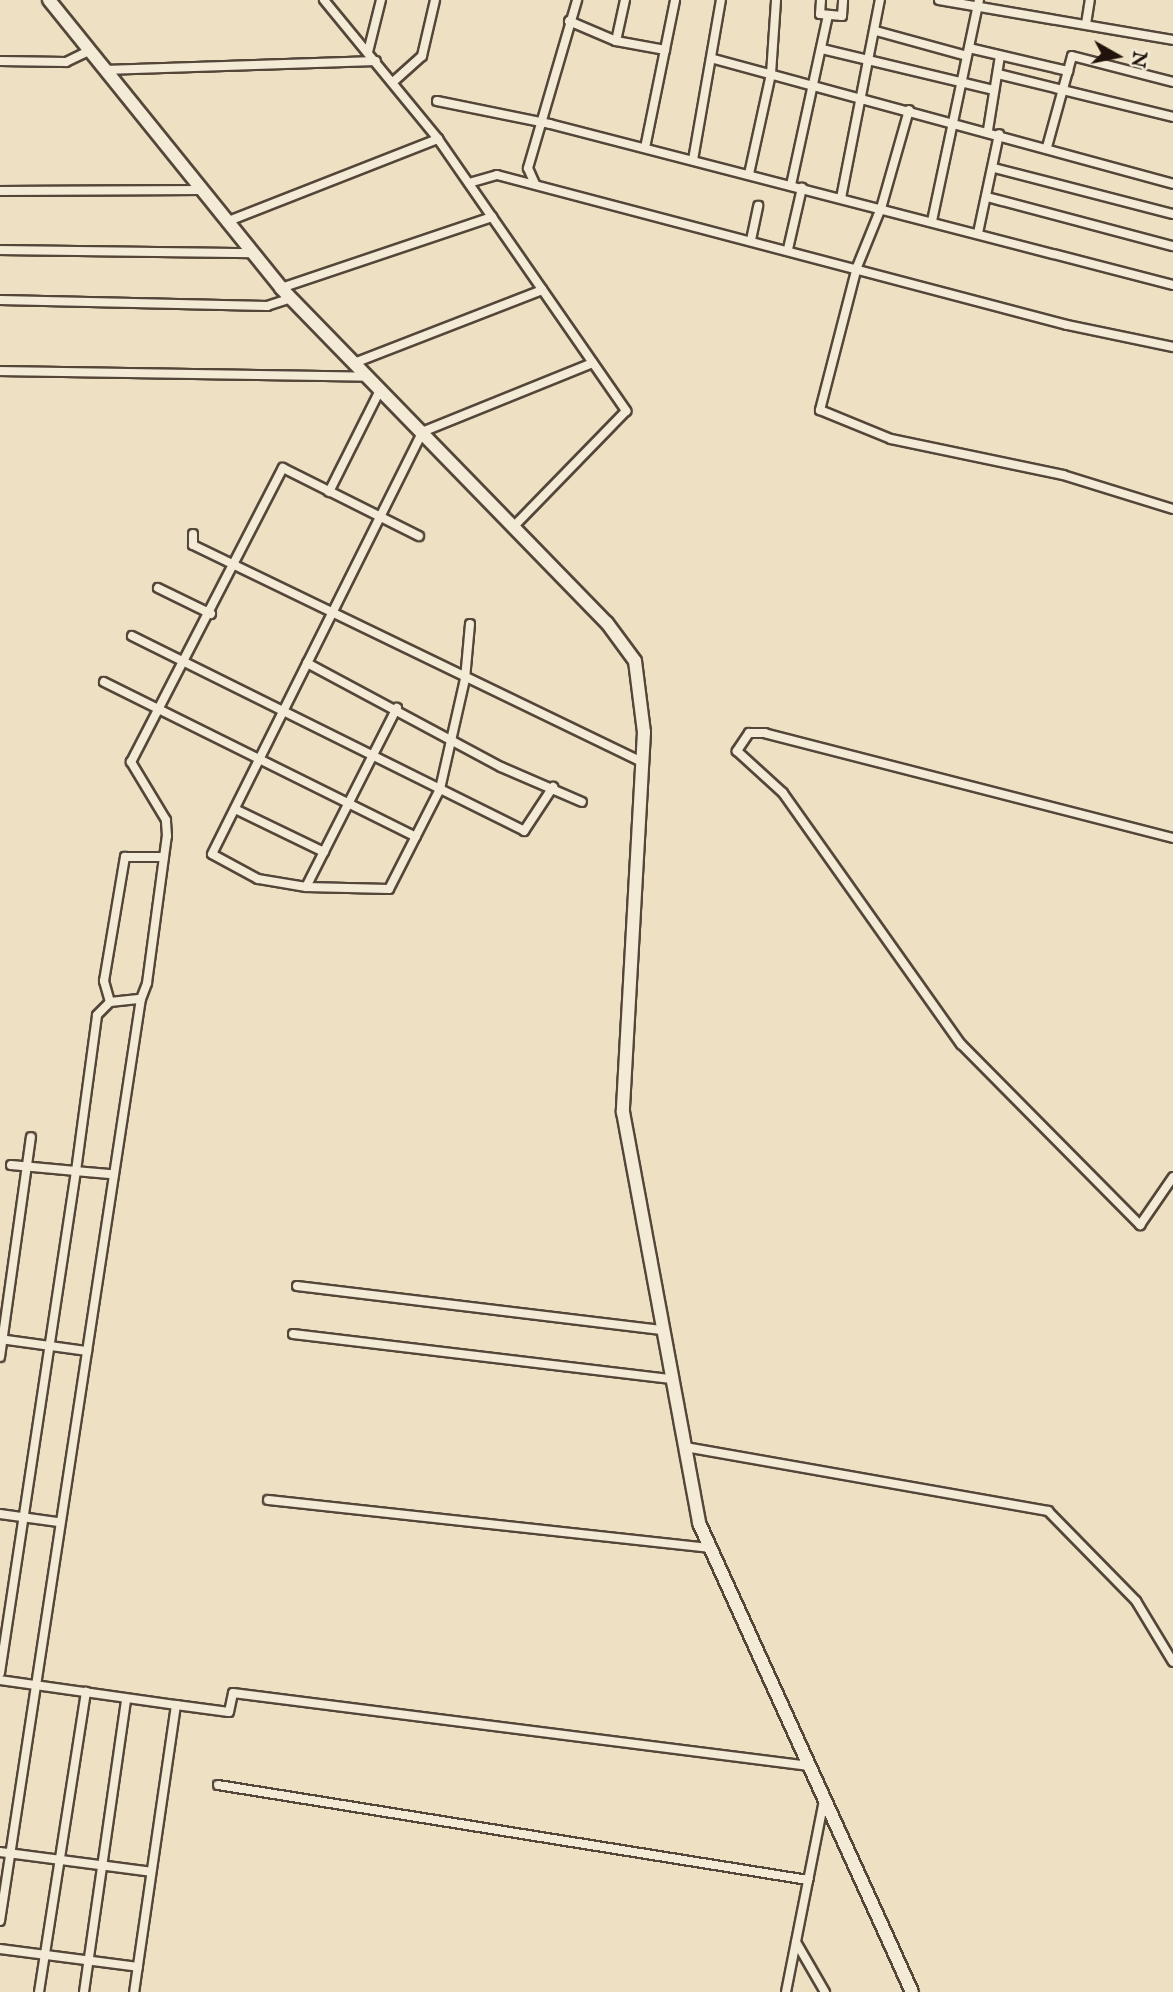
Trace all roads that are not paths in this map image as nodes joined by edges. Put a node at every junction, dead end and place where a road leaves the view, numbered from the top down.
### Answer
1 (49, 0) edge
2 (324, 0) edge
3 (382, 0) edge
4 (435, 0) edge
5 (577, 0) edge
6 (625, 0) edge
7 (675, 0) edge
8 (721, 0) edge
9 (776, 0) edge
10 (821, 0) edge
11 (843, 0) edge
12 (880, 0) edge
13 (939, 0) edge
14 (1090, 0) edge
15 (978, 3) edge
16 (333, 4) edge
17 (828, 16) junction
18 (569, 21) junction
19 (1086, 23) junction
20 (876, 31) junction
21 (1173, 40) edge
22 (617, 41) junction
23 (665, 50) junction
24 (822, 50) junction
25 (89, 51) junction
26 (369, 52) junction
27 (968, 52) junction
28 (1000, 55) junction
29 (714, 59) junction
30 (869, 60) junction
31 (0, 61) edge
32 (376, 61) junction
33 (104, 70) junction
34 (1068, 71) junction
35 (771, 74) junction
36 (998, 74) junction
37 (393, 82) junction
38 (961, 82) junction
39 (1173, 82) edge
40 (813, 87) junction
41 (1063, 89) junction
42 (994, 90) junction
43 (861, 99) junction
44 (437, 101) dead end
45 (909, 110) junction
46 (1173, 117) edge
47 (540, 121) junction
48 (953, 121) junction
49 (988, 130) junction
50 (999, 134) junction
51 (438, 139) junction
52 (1047, 147) junction
53 (645, 148) junction
54 (693, 160) junction
55 (994, 168) junction
56 (749, 174) junction
57 (469, 183) junction
58 (535, 184) junction
59 (1173, 184) edge
60 (790, 185) junction
61 (802, 188) junction
62 (199, 190) junction
63 (0, 191) edge
64 (987, 197) junction
65 (841, 198) junction
66 (758, 206) dead end
67 (881, 208) junction
68 (1173, 215) edge
69 (492, 217) junction
70 (932, 221) junction
71 (226, 222) junction
72 (978, 233) junction
73 (751, 240) junction
74 (1173, 246) edge
75 (788, 249) junction
76 (0, 250) edge
77 (252, 253) junction
78 (857, 267) junction
79 (1173, 285) edge
80 (281, 288) junction
81 (542, 290) junction
82 (291, 298) junction
83 (0, 300) edge
84 (1173, 347) edge
85 (354, 363) junction
86 (593, 363) junction
87 (0, 371) edge
88 (368, 377) junction
89 (380, 390) junction
90 (422, 432) junction
91 (330, 492) junction
92 (1173, 509) edge
93 (379, 517) junction
94 (513, 527) junction
95 (193, 534) dead end
96 (419, 536) dead end
97 (235, 566) junction
98 (158, 588) dead end
99 (332, 613) junction
100 (211, 614) junction
101 (470, 624) dead end
102 (132, 636) dead end
103 (185, 662) junction
104 (307, 663) junction
105 (466, 679) junction
106 (104, 682) dead end
107 (397, 708) junction
108 (160, 710) junction
109 (283, 711) junction
110 (453, 740) junction
111 (373, 755) junction
112 (259, 760) junction
113 (642, 762) junction
114 (553, 787) junction
115 (440, 789) junction
116 (582, 802) dead end
117 (349, 804) junction
118 (234, 809) junction
119 (416, 837) junction
120 (1173, 838) edge
121 (324, 852) junction
122 (164, 857) junction
123 (306, 887) junction
124 (141, 999) junction
125 (110, 1002) junction
126 (31, 1137) dead end
127 (11, 1165) dead end
128 (27, 1167) junction
129 (76, 1171) junction
130 (114, 1174) junction
131 (1173, 1177) edge
132 (297, 1286) dead end
133 (663, 1330) junction
134 (293, 1334) dead end
135 (1, 1339) edge
136 (50, 1346) junction
137 (87, 1351) junction
138 (0, 1357) edge
139 (673, 1379) junction
140 (685, 1447) junction
141 (268, 1500) dead end
142 (0, 1514) edge
143 (24, 1517) junction
144 (58, 1522) junction
145 (709, 1548) junction
146 (1173, 1662) edge
147 (0, 1673) edge
148 (0, 1680) edge
149 (32, 1684) junction
150 (86, 1692) junction
151 (126, 1699) junction
152 (176, 1705) junction
153 (809, 1766) junction
154 (218, 1786) dead end
155 (824, 1800) junction
156 (0, 1852) edge
157 (10, 1853) junction
158 (58, 1859) junction
159 (101, 1865) junction
160 (151, 1872) junction
161 (808, 1880) junction
162 (0, 1921) edge
163 (796, 1942) junction
164 (0, 1949) edge
165 (45, 1955) junction
166 (88, 1960) junction
167 (138, 1967) junction
168 (39, 1992) edge
169 (84, 1992) edge
170 (134, 1992) edge
171 (786, 1992) edge
172 (825, 1992) edge
173 (912, 1992) edge

1 - 25 main road
2 - 16 street
3 - 26 street
4 - 37 street
5 - 18 street
6 - 22 street
7 - 23 street
8 - 29 street
9 - 35 street
10 - 17 street
11 - 17 street
12 - 20 street
13 - 15 street
14 - 19 street
15 - 19 street
15 - 27 street
16 - 26 street
17 - 24 street
18 - 22 street
18 - 47 street
19 - 21 street
20 - 27 street
20 - 30 street
22 - 23 street
23 - 53 street
24 - 30 street
24 - 40 street
25 - 31 street
25 - 33 main road
26 - 32 street
27 - 28 street
27 - 38 street
28 - 34 street
28 - 36 street
29 - 35 street
29 - 54 street
30 - 38 street
30 - 43 street
32 - 33 street
32 - 37 street
33 - 62 main road
34 - 39 street
34 - 41 street
35 - 40 street
35 - 56 street
36 - 41 street
36 - 42 street
37 - 51 street
38 - 42 street
38 - 48 street
40 - 43 street
40 - 60 street
41 - 46 street
41 - 52 street
42 - 49 street
43 - 45 street
43 - 65 street
44 - 47 street
45 - 48 street
45 - 67 street
47 - 53 street
47 - 58 street
48 - 49 street
48 - 70 street
49 - 50 street
50 - 52 street
50 - 55 street
51 - 57 street
51 - 71 street
52 - 59 street
53 - 54 street
54 - 56 street
55 - 64 street
55 - 68 street
56 - 60 street
57 - 58 street
57 - 69 street
58 - 73 street
60 - 61 street
61 - 65 street
61 - 75 street
62 - 63 street
62 - 71 main road
64 - 72 street
64 - 74 street
65 - 67 street
66 - 73 street
67 - 70 street
67 - 78 street
69 - 80 street
69 - 81 street
70 - 72 street
71 - 77 main road
72 - 79 street
73 - 75 street
75 - 78 street
76 - 77 street
77 - 80 main road
78 - 84 street
78 - 92 street
80 - 82 main road
81 - 85 street
81 - 86 street
82 - 83 street
82 - 85 main road
85 - 88 main road
86 - 90 street
86 - 94 street
87 - 88 street
88 - 89 main road
89 - 90 main road
89 - 91 street
90 - 93 street
90 - 94 main road
91 - 93 street
91 - 97 street
93 - 96 street
93 - 99 street
94 - 113 main road
95 - 97 street
97 - 99 street
97 - 100 street
98 - 100 street
99 - 104 street
99 - 105 street
100 - 103 street
101 - 105 street
102 - 103 street
103 - 108 street
103 - 109 street
104 - 107 street
104 - 109 street
105 - 110 street
105 - 113 street
106 - 108 street
107 - 110 street
107 - 111 street
108 - 112 street
108 - 122 street
109 - 111 street
109 - 112 street
110 - 114 street
110 - 115 street
111 - 115 street
111 - 117 street
112 - 117 street
112 - 118 street
113 - 133 main road
114 - 115 street
114 - 116 street
115 - 119 street
117 - 119 street
117 - 121 street
118 - 121 street
118 - 123 street
119 - 123 street
120 - 131 street
121 - 123 street
122 - 124 street
122 - 125 street
124 - 125 street
124 - 130 street
125 - 129 street
126 - 128 street
127 - 128 street
128 - 129 street
128 - 135 street
129 - 130 street
129 - 136 street
130 - 137 street
132 - 133 street
133 - 139 main road
134 - 139 street
135 - 136 street
135 - 138 street
136 - 137 street
136 - 143 street
137 - 144 street
139 - 140 main road
140 - 145 main road
140 - 146 street
141 - 145 street
142 - 143 street
143 - 144 street
143 - 147 street
144 - 149 street
145 - 153 main road
148 - 149 street
149 - 150 street
149 - 157 street
150 - 151 street
150 - 158 street
151 - 152 street
151 - 159 street
152 - 153 street
152 - 160 street
153 - 155 main road
154 - 161 street
155 - 161 street
155 - 173 main road
156 - 157 street
157 - 158 street
157 - 162 street
158 - 159 street
158 - 165 street
159 - 160 street
159 - 166 street
160 - 167 street
161 - 163 street
163 - 171 street
163 - 172 street
164 - 165 street
165 - 166 street
165 - 168 street
166 - 167 street
166 - 169 street
167 - 170 street

